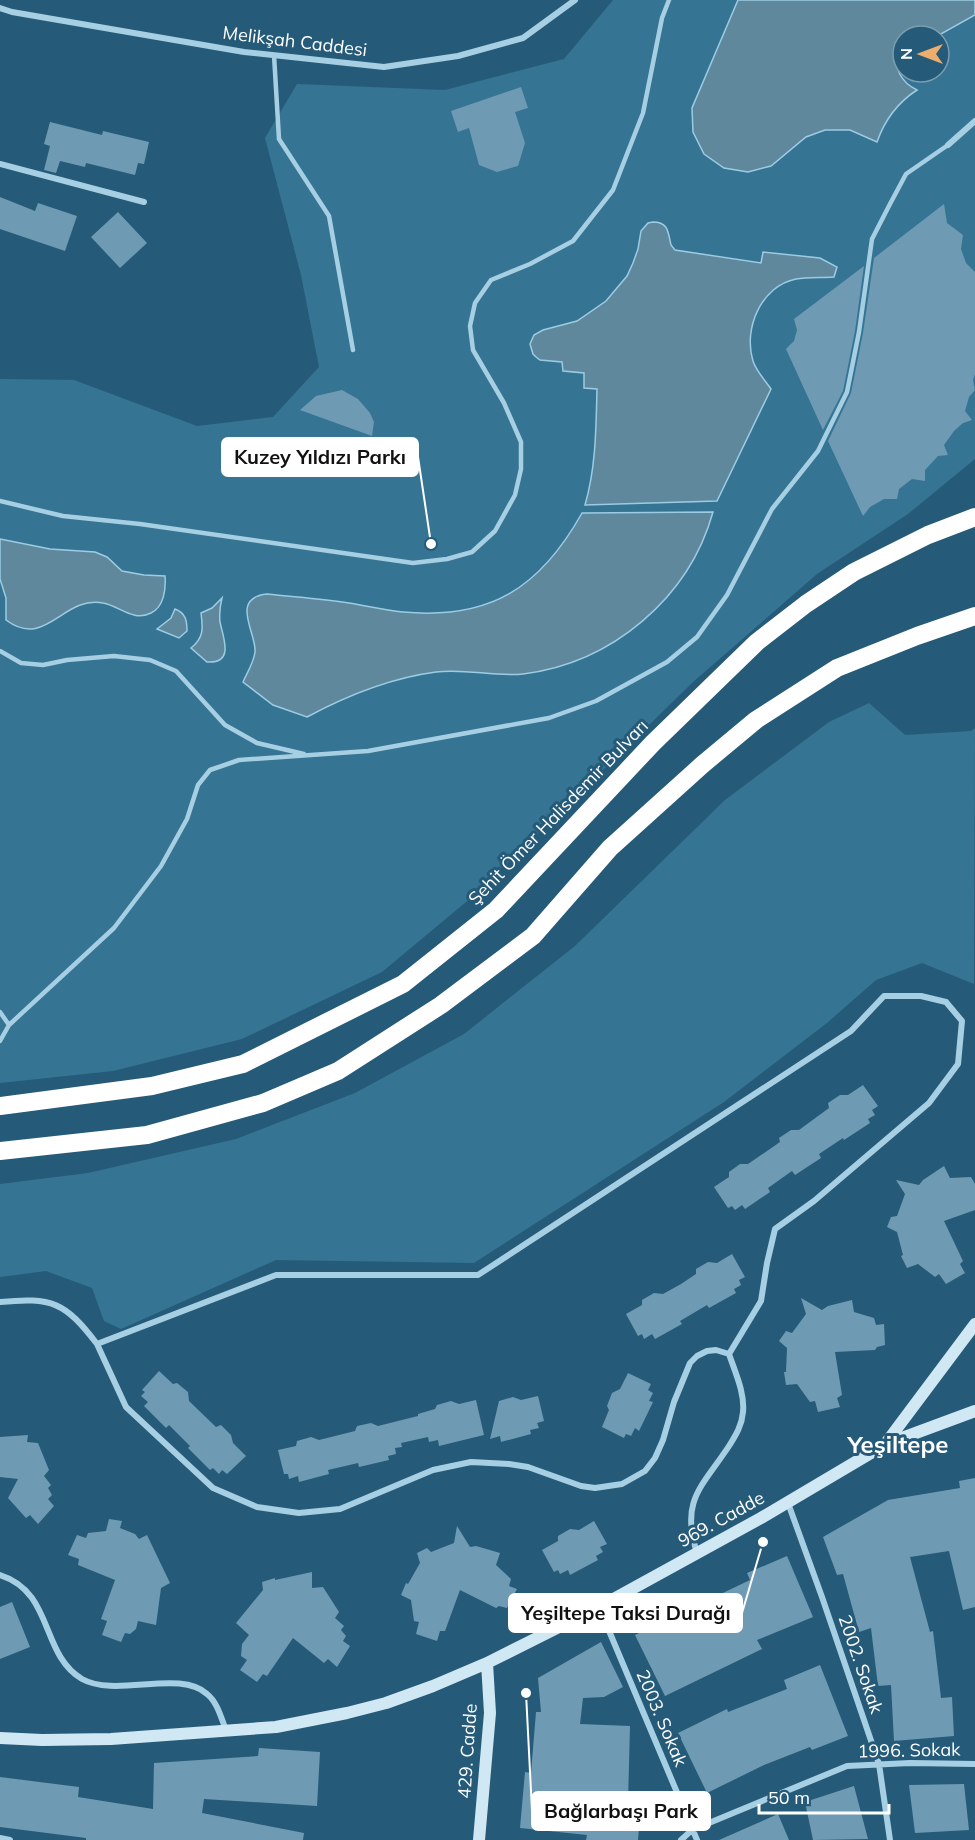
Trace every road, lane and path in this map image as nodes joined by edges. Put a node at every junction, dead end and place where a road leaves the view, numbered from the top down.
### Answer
1 (575, 0) edge
2 (669, 0) edge
3 (0, 8) edge
4 (274, 55) junction
5 (975, 121) edge
6 (948, 145) joint
7 (0, 164) edge
8 (144, 202) dead end
9 (353, 350) dead end
10 (0, 501) edge
11 (975, 517) edge
12 (975, 616) edge
13 (0, 651) edge
14 (309, 755) junction
15 (0, 1012) edge
16 (9, 1025) junction
17 (0, 1041) edge
18 (0, 1106) edge
19 (0, 1151) edge
20 (0, 1302) edge
21 (975, 1324) edge
22 (97, 1344) junction
23 (729, 1354) junction
24 (975, 1411) edge
25 (886, 1444) junction
26 (788, 1503) junction
27 (697, 1553) junction
28 (0, 1575) edge
29 (599, 1607) junction
30 (487, 1663) junction
31 (226, 1731) junction
32 (0, 1738) edge
33 (879, 1764) junction
34 (975, 1764) edge
35 (692, 1830) junction
36 (0, 1838) edge
37 (10, 1840) edge
38 (479, 1840) edge
39 (681, 1840) edge
40 (697, 1840) edge
41 (890, 1840) edge

1 - 4 street, Melikşah Caddesi
2 - 10 lane
3 - 4 street, Melikşah Caddesi
4 - 9 lane
5 - 6 street
6 - 14 lane
7 - 8 street
11 - 18 highway, Şehit Ömer Halisdemir Bulvarı
12 - 19 highway
13 - 14 lane
14 - 16 lane
15 - 16 lane
16 - 17 lane
20 - 22 street
21 - 25 street
22 - 23 street
22 - 23 street
23 - 27 street
24 - 25 street, 969. Cadde
25 - 26 street, 969. Cadde
26 - 27 street, 969. Cadde
26 - 33 street, 2002. Sokak
27 - 29 street, 969. Cadde
28 - 31 street
29 - 30 street, 969. Cadde
29 - 35 street, 2003. Sokak
30 - 31 street, 969. Cadde
30 - 38 street, 429. Cadde
31 - 32 street, 969. Cadde
33 - 34 street, 1996. Sokak
33 - 35 street, 1996. Sokak
33 - 41 street, 2002. Sokak
35 - 39 street, 1996. Sokak
35 - 40 street, 2003. Sokak
36 - 37 street

